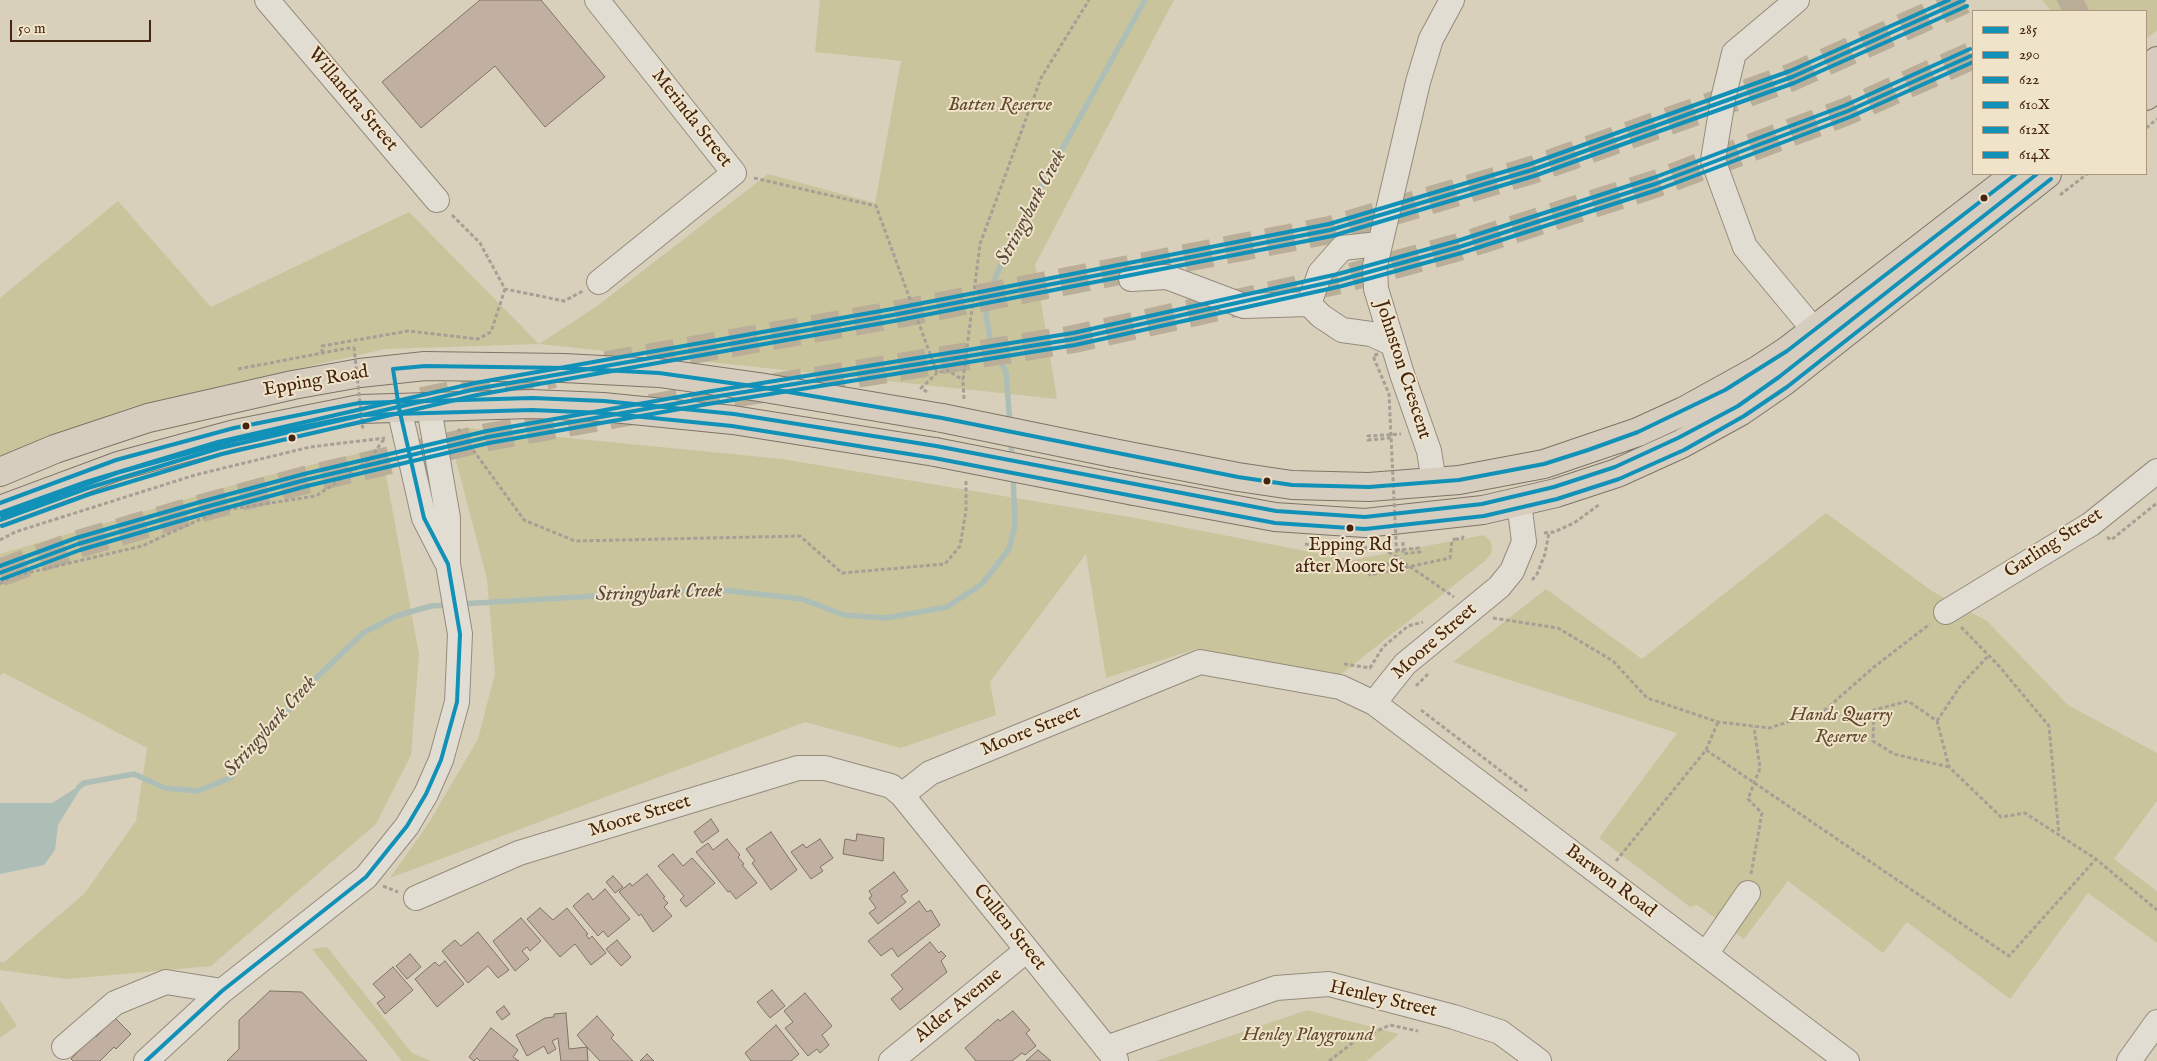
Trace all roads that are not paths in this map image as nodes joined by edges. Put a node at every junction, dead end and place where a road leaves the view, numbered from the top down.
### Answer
1 (597, 0) edge
2 (1452, 0) edge
3 (1797, 0) edge
4 (271, 1) edge
5 (2157, 61) edge
6 (2147, 69) edge
7 (2157, 87) edge
8 (2147, 95) edge
9 (2015, 175) edge
10 (2046, 175) edge
11 (437, 200) road end
12 (1379, 244) junction
13 (1131, 279) dead end
14 (599, 282) road end
15 (1309, 304) junction
16 (1814, 330) junction
17 (1386, 349) junction
18 (424, 366) junction
19 (394, 368) junction
20 (399, 408) junction
21 (429, 408) junction
22 (1511, 471) junction
23 (2157, 471) edge
24 (0, 472) edge
25 (1434, 482) junction
26 (1519, 502) junction
27 (0, 510) edge
28 (448, 564) junction
29 (1946, 612) road end
30 (1374, 704) junction
31 (902, 795) junction
32 (1748, 893) road end
33 (416, 898) dead end
34 (1027, 950) junction
35 (1706, 954) junction
36 (222, 991) junction
37 (2157, 1022) edge
38 (64, 1046) dead end
39 (1111, 1054) edge
40 (146, 1061) edge
41 (891, 1061) edge
42 (1538, 1061) edge
43 (1846, 1061) edge
44 (2129, 1061) edge

1 - 14 street, Merinda Street
2 - 12 street, Johnston Crescent
3 - 16 street
4 - 11 street, Willandra Street
5 - 6 main road
7 - 8 main road
9 - 16 main road, Epping Road
10 - 26 main road, Epping Road
12 - 15 street
12 - 17 street, Johnston Crescent
13 - 15 street
15 - 17 street
16 - 22 main road, Epping Road
17 - 25 street, Johnston Crescent
18 - 19 main road, Epping Road
18 - 21 main road
18 - 25 main road, Epping Road, bridge
19 - 20 main road
19 - 24 main road, Epping Road
20 - 21 main road, Epping Road
20 - 27 main road, Epping Road
20 - 28 street
21 - 26 main road, Epping Road, bridge
21 - 28 street
22 - 25 main road, Epping Road
22 - 26 main road, Moore Street
23 - 29 street, Garling Street
26 - 30 street, Moore Street
28 - 36 street
30 - 31 street, Moore Street
30 - 35 street, Barwon Road
31 - 33 street, Moore Street
31 - 34 street, Cullen Street
32 - 35 street
34 - 39 street, Cullen Street
34 - 41 street, Alder Avenue
35 - 43 street, Barwon Road
36 - 38 street
36 - 40 street
37 - 44 street
39 - 42 street, Henley Street

